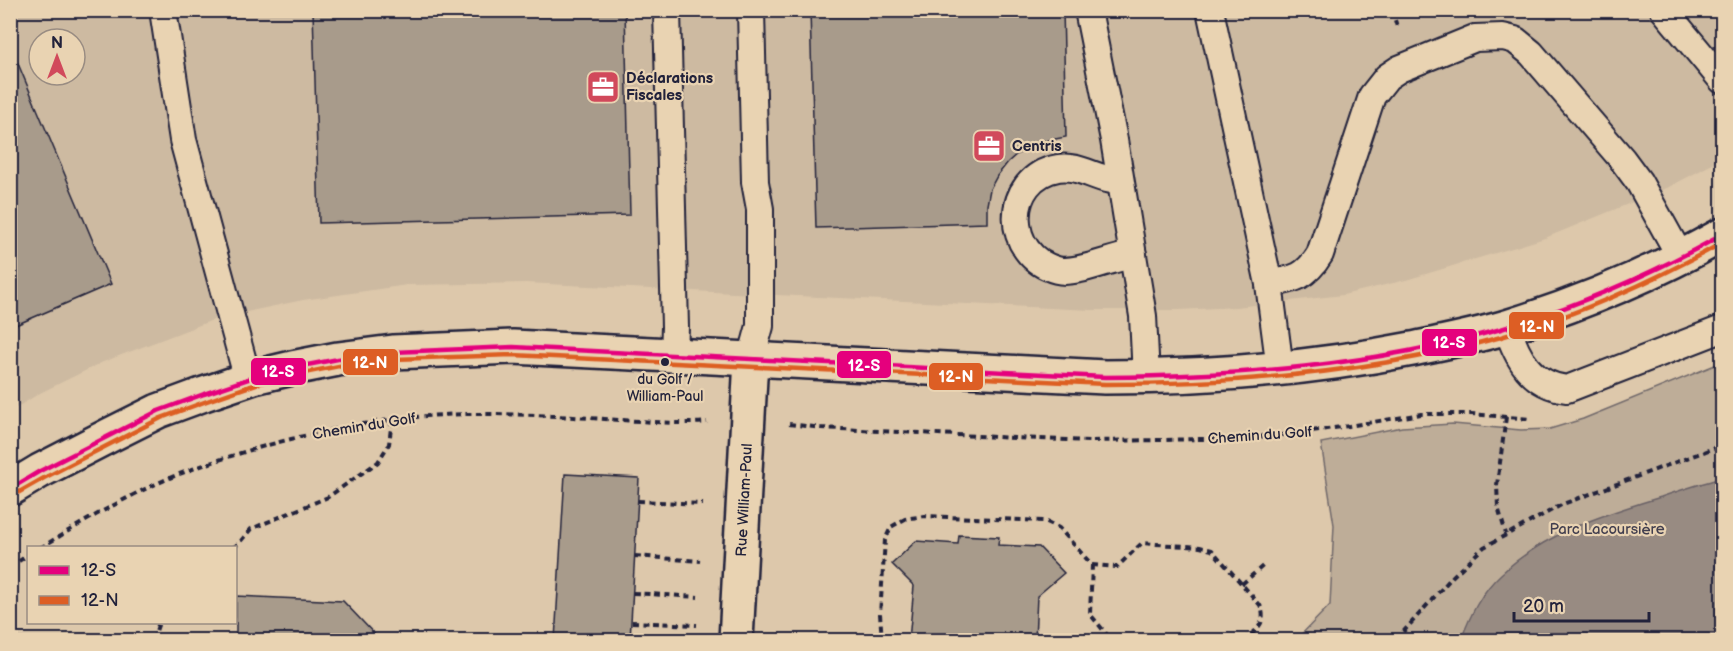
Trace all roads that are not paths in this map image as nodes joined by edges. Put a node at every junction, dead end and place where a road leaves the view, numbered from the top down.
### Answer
1 (163, 10) edge
2 (667, 10) edge
3 (751, 10) edge
4 (1088, 10) edge
5 (1210, 10) edge
6 (1664, 10) edge
7 (1722, 80) edge
8 (1120, 180) junction
9 (1722, 235) edge
10 (1133, 255) junction
11 (1680, 256) junction
12 (1269, 284) junction
13 (1507, 327) junction
14 (1722, 329) edge
15 (674, 354) junction
16 (751, 359) junction
17 (1280, 369) junction
18 (1146, 377) junction
19 (248, 380) junction
20 (10, 489) edge
21 (736, 640) edge

1 - 19 lane
2 - 15 lane
3 - 16 lane
4 - 8 lane
5 - 12 lane
6 - 7 lane
8 - 10 lane
8 - 10 lane
9 - 11 street
10 - 18 lane
11 - 12 lane
11 - 13 street
12 - 17 lane
13 - 14 lane
13 - 17 street
15 - 16 street
15 - 19 street
16 - 18 street
16 - 21 street, Rue William-Paul
17 - 18 street
19 - 20 street

